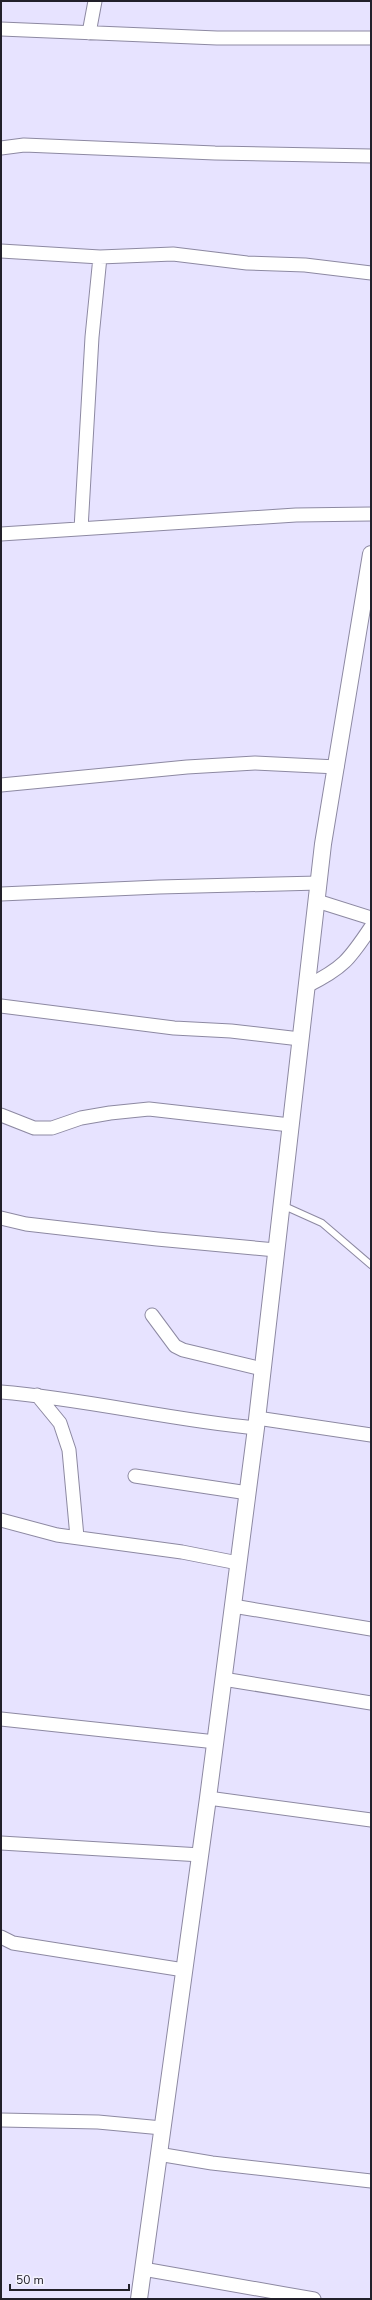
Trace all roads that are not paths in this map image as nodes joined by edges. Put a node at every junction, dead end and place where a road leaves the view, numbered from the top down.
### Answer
1 (96, 1) edge
2 (1, 29) edge
3 (89, 33) junction
4 (371, 38) edge
5 (1, 148) edge
6 (371, 156) edge
7 (1, 252) edge
8 (100, 258) junction
9 (371, 273) edge
10 (371, 514) edge
11 (81, 529) junction
12 (1, 534) edge
13 (371, 554) edge
14 (337, 766) junction
15 (1, 786) edge
16 (319, 883) junction
17 (1, 894) edge
18 (317, 901) junction
19 (371, 918) edge
20 (371, 927) edge
21 (307, 986) junction
22 (1, 1006) edge
23 (300, 1039) junction
24 (1, 1115) edge
25 (290, 1125) junction
26 (280, 1205) junction
27 (1, 1218) edge
28 (276, 1250) junction
29 (371, 1265) edge
30 (152, 1315) dead end
31 (262, 1369) junction
32 (1, 1392) edge
33 (37, 1395) junction
34 (256, 1423) junction
35 (371, 1434) edge
36 (134, 1476) dead end
37 (248, 1492) junction
38 (1, 1520) edge
39 (77, 1537) junction
40 (238, 1563) junction
41 (233, 1606) junction
42 (371, 1629) edge
43 (223, 1679) junction
44 (371, 1703) edge
45 (1, 1719) edge
46 (216, 1742) junction
47 (208, 1798) junction
48 (371, 1820) edge
49 (1, 1843) edge
50 (200, 1855) junction
51 (1, 1936) edge
52 (184, 1970) junction
53 (1, 2120) edge
54 (162, 2128) junction
55 (158, 2154) junction
56 (371, 2181) edge
57 (143, 2269) junction
58 (139, 2299) edge
59 (314, 2299) edge

1 - 3 street
2 - 3 street
3 - 4 street
5 - 6 street
7 - 8 street
8 - 9 street
8 - 11 street
10 - 11 street
11 - 12 street
13 - 14 street
14 - 15 street
14 - 16 street
16 - 17 street
16 - 18 street
18 - 19 street
18 - 21 street
20 - 21 street
21 - 23 street
22 - 23 street
23 - 25 street
24 - 25 street
25 - 26 street
26 - 28 street
26 - 29 lane
27 - 28 street
28 - 31 street
30 - 31 street
31 - 34 street
32 - 33 street
33 - 34 street
33 - 39 street
34 - 35 street
34 - 37 street
36 - 37 street
37 - 40 street
38 - 39 street
39 - 40 street
40 - 41 street
41 - 42 street
41 - 43 street
43 - 44 street
43 - 46 street
45 - 46 street
46 - 47 street
47 - 48 street
47 - 50 street
49 - 50 street
50 - 52 street
51 - 52 street
52 - 54 street
53 - 54 street
54 - 55 street
55 - 56 street
55 - 57 street
57 - 58 street
57 - 59 street

